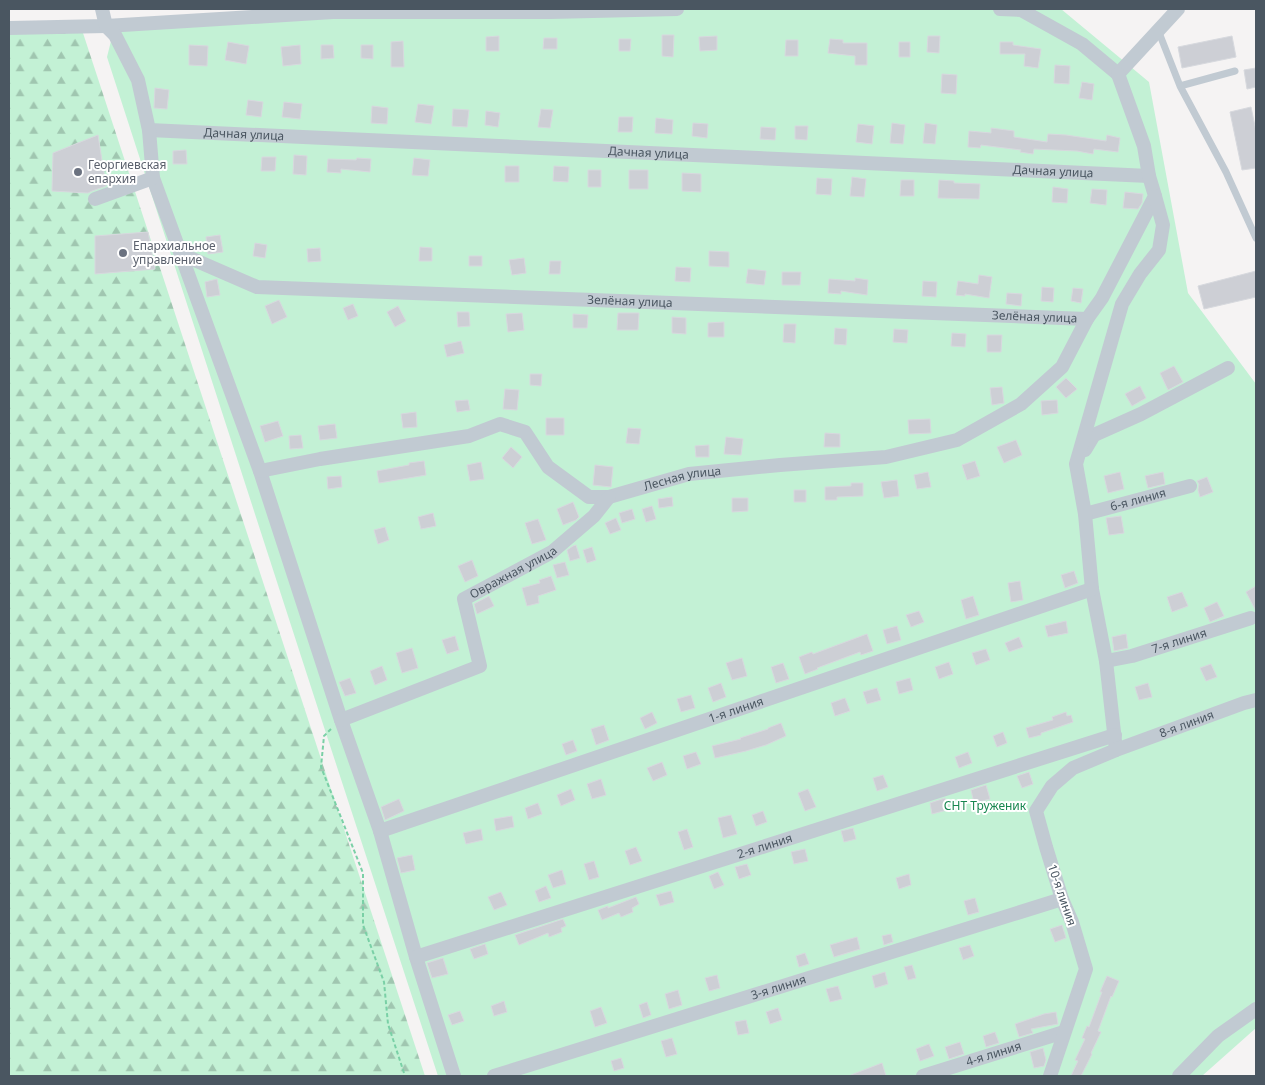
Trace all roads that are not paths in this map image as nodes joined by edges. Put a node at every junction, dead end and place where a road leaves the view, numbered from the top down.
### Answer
1 (102, 9) edge
2 (677, 9) edge
3 (1000, 9) edge
4 (1178, 9) edge
5 (106, 26) junction
6 (9, 28) edge
7 (1158, 30) junction
8 (1235, 71) dead end
9 (1118, 74) junction
10 (1180, 86) junction
11 (149, 130) junction
12 (1149, 176) junction
13 (153, 178) junction
14 (1155, 196) junction
15 (96, 199) dead end
16 (1256, 238) edge
17 (181, 254) junction
18 (1087, 319) junction
19 (1228, 368) dead end
20 (1076, 464) junction
21 (260, 471) junction
22 (1190, 486) dead end
23 (609, 497) junction
24 (1085, 514) junction
25 (1092, 589) junction
26 (1251, 618) dead end
27 (1106, 661) junction
28 (1250, 702) edge
29 (1256, 714) edge
30 (341, 720) junction
31 (1115, 735) junction
32 (1116, 750) junction
33 (380, 831) junction
34 (1062, 899) junction
35 (416, 957) junction
36 (1256, 1009) edge
37 (1064, 1032) junction
38 (941, 1074) edge
39 (454, 1076) edge
40 (494, 1076) edge
41 (922, 1076) edge
42 (1050, 1076) edge
43 (1178, 1076) edge

1 - 5 street
2 - 5 street
3 - 9 street
4 - 7 street
5 - 6 street
5 - 11 street
7 - 9 street
7 - 10 lane
8 - 10 lane
9 - 12 street
10 - 16 lane
11 - 12 street, Дачная улица
11 - 13 street
12 - 14 street
13 - 15 street
13 - 17 street
14 - 18 street, Лесная улица
14 - 20 street
17 - 18 street, Зелёная улица
17 - 21 street
18 - 23 street, Лесная улица
19 - 20 street
20 - 24 street
21 - 23 street, Лесная улица
21 - 30 street
22 - 24 street, 6-я линия
23 - 30 street, Овражная улица
24 - 25 street
25 - 27 street
25 - 33 street, 1-я линия
26 - 27 street, 7-я линия
27 - 31 street
28 - 29 street
28 - 32 street, 8-я линия
30 - 33 street
31 - 32 street
31 - 35 street, 2-я линия
32 - 34 street, 10-я линия
33 - 35 street
34 - 37 street, 10-я линия
34 - 40 street, 3-я линия
35 - 39 street
36 - 43 street
37 - 38 street, 4-я линия
37 - 42 street, 10-я линия
38 - 41 street, 4-я линия

